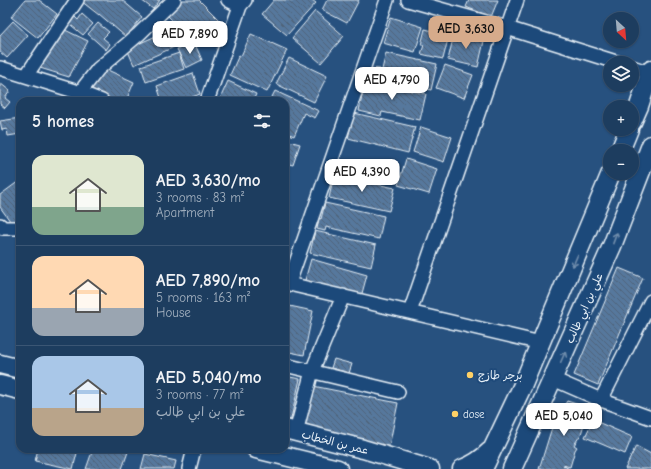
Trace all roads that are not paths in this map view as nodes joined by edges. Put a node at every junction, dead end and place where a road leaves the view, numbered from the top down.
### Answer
1 (77, 0) edge
2 (174, 0) edge
3 (228, 0) edge
4 (387, 0) edge
5 (408, 0) edge
6 (517, 0) edge
7 (243, 3) edge
8 (507, 28) junction
9 (603, 58) edge
10 (0, 68) edge
11 (639, 69) edge
12 (650, 71) edge
13 (26, 76) junction
14 (82, 97) edge
15 (208, 97) edge
16 (639, 103) edge
17 (651, 145) edge
18 (608, 180) edge
19 (0, 225) edge
20 (16, 228) edge
21 (289, 277) edge
22 (289, 283) edge
23 (343, 296) junction
24 (651, 301) edge
25 (410, 312) junction
26 (541, 343) junction
27 (0, 364) edge
28 (289, 365) edge
29 (16, 368) edge
30 (312, 371) junction
31 (553, 379) junction
32 (0, 385) edge
33 (16, 389) edge
34 (398, 392) dead end
35 (601, 400) junction
36 (651, 418) edge
37 (290, 431) edge
38 (494, 448) junction
39 (193, 453) edge
40 (272, 453) edge
41 (515, 465) edge
42 (188, 469) edge
43 (338, 469) edge
44 (430, 469) edge
45 (462, 469) edge
46 (484, 469) edge

1 - 13 street
2 - 14 street
3 - 7 street
4 - 21 street
5 - 8 street
6 - 8 street
7 - 15 street
8 - 9 street
8 - 25 street
10 - 13 street
11 - 12 street
12 - 16 main road
13 - 14 street
31 -> 17 main road, علي بن ابي طالب
18 -> 26 main road
19 - 20 street
22 - 23 street
23 - 25 street
23 - 30 street
24 - 35 street
25 - 26 street
26 - 38 main road
27 - 29 main road
28 - 30 street
30 - 34 street
30 - 37 street
31 - 35 street
31 - 41 main road, علي بن ابي طالب
32 - 33 main road
35 - 36 street
37 - 44 main road, عمر بن الخطاب
38 - 45 main road
38 - 46 main road
39 - 42 street
40 - 43 main road

